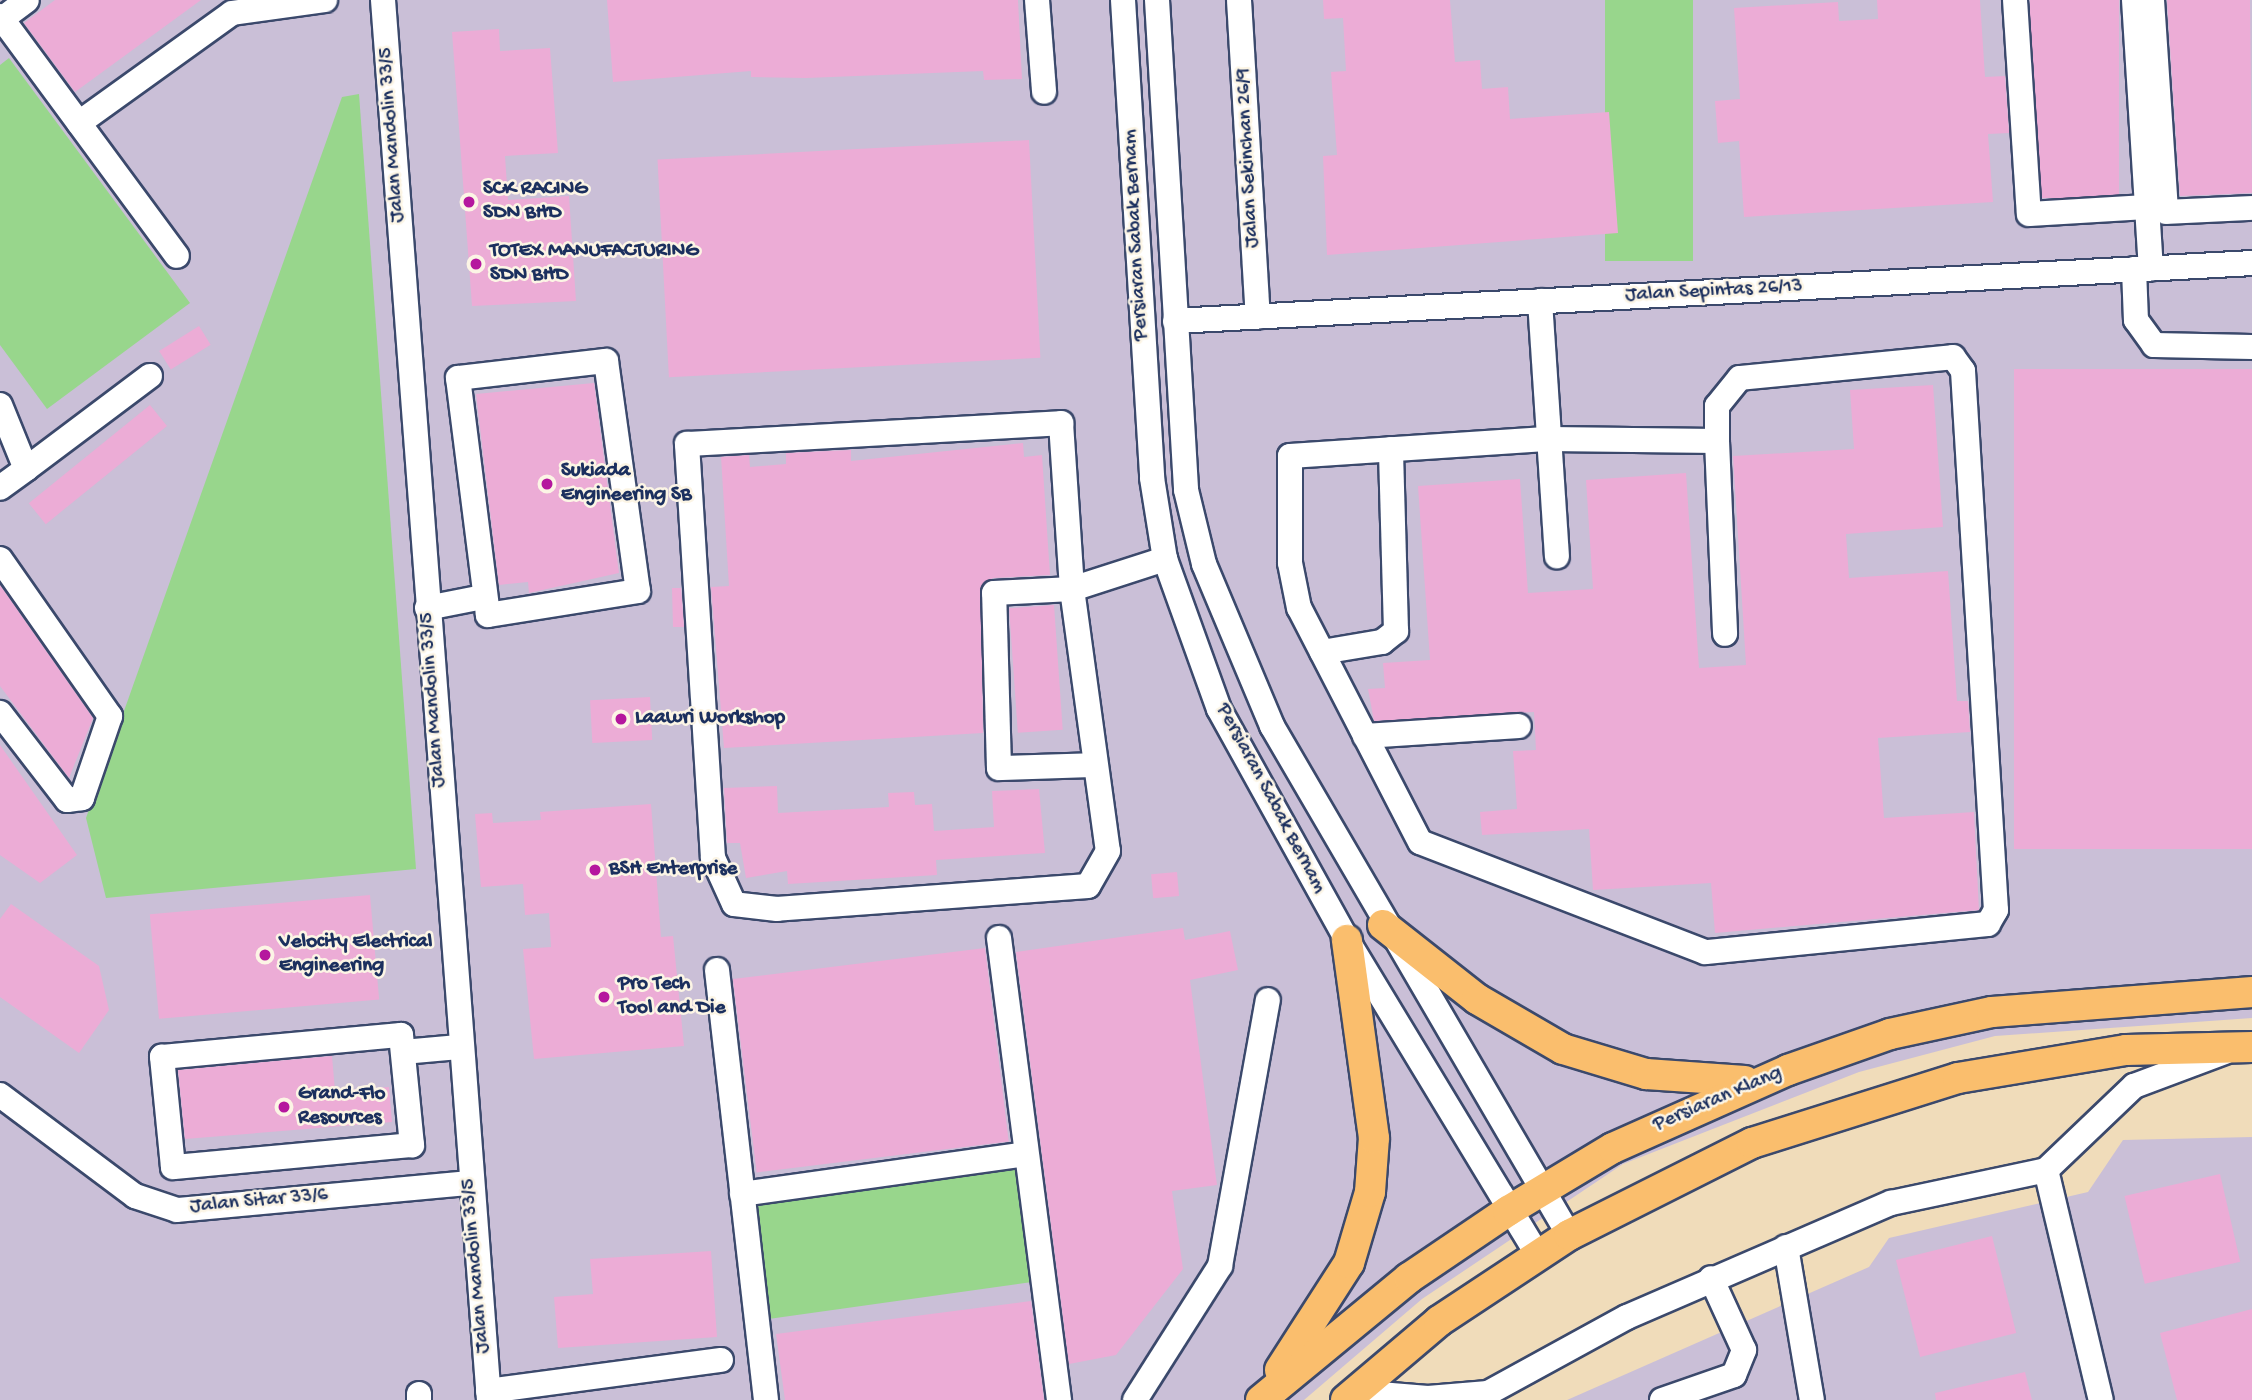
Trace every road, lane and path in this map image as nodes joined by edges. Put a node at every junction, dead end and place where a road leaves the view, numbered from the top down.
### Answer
1 (27, 0) edge
2 (318, 0) edge
3 (326, 0) edge
4 (383, 0) edge
5 (1037, 0) edge
6 (1124, 0) edge
7 (1157, 0) edge
8 (1239, 0) edge
9 (2015, 0) edge
10 (2134, 0) edge
11 (2152, 0) edge
12 (1, 17) edge
13 (1044, 92) dead end
14 (79, 123) junction
15 (2147, 206) junction
16 (2252, 208) edge
17 (177, 256) dead end
18 (2252, 263) edge
19 (2143, 269) junction
20 (1539, 301) junction
21 (1258, 316) junction
22 (1175, 321) junction
23 (2252, 347) edge
24 (150, 376) dead end
25 (0, 405) edge
26 (1549, 439) junction
27 (1717, 441) junction
28 (1391, 449) junction
29 (26, 469) junction
30 (0, 488) edge
31 (1557, 556) dead end
32 (0, 559) edge
33 (1166, 559) junction
34 (1072, 589) junction
35 (483, 597) junction
36 (427, 608) junction
37 (1725, 634) dead end
38 (1322, 653) junction
39 (0, 713) edge
40 (1519, 726) dead end
41 (1365, 736) junction
42 (1095, 765) junction
43 (1383, 925) junction
44 (999, 937) dead end
45 (1347, 940) junction
46 (717, 970) dead end
47 (2252, 992) edge
48 (1268, 1000) dead end
49 (460, 1047) junction
50 (2246, 1047) edge
51 (403, 1052) junction
52 (1767, 1079) junction
53 (0, 1095) edge
54 (1026, 1154) junction
55 (2046, 1170) junction
56 (469, 1183) junction
57 (1541, 1191) junction
58 (742, 1194) junction
59 (1508, 1211) junction
60 (1569, 1235) junction
61 (1786, 1247) junction
62 (1538, 1256) junction
63 (1711, 1278) junction
64 (721, 1360) dead end
65 (488, 1396) edge
66 (1350, 1396) edge
67 (1143, 1397) edge
68 (766, 1400) edge
69 (1059, 1400) edge
70 (1255, 1400) edge
71 (1261, 1400) edge
72 (1662, 1400) edge
73 (1812, 1400) edge
74 (2101, 1400) edge

1 - 12 street
2 - 3 street
2 - 14 street
4 - 36 street, Jalan Mandolin 33/5
5 - 13 street
6 - 33 street, Persiaran Sabak Bernam
7 - 22 street, Persiaran Sabak Bernam
8 - 21 street, Jalan Sekinchan 26/9
9 - 15 street
10 - 15 street
11 - 16 street
12 - 14 street
14 - 17 street
15 - 19 street
18 - 19 street, Jalan Sepintas 26/13
19 - 20 street, Jalan Sepintas 26/13
19 - 23 street
20 - 21 street, Jalan Sepintas 26/13
20 - 26 street
21 - 22 street, Jalan Sepintas 26/13
22 - 43 street, Persiaran Sabak Bernam
24 - 29 street
25 - 29 street
26 - 27 street
26 - 28 street
26 - 31 street
27 - 37 street
27 - 41 street
28 - 38 street
28 - 38 street
29 - 30 street
32 - 39 street
33 - 34 street
33 - 45 street, Persiaran Sabak Bernam
34 - 42 street
34 - 42 street
34 - 42 street
35 - 35 street
35 - 36 street
36 - 49 street, Jalan Mandolin 33/5
38 - 41 street
40 - 41 street
43 - 52 main road
43 - 57 street, Persiaran Sabak Bernam
44 - 54 street
45 - 59 street, Persiaran Sabak Bernam
45 - 70 main road
46 - 58 street
47 - 52 main road, Persiaran Klang
48 - 67 street
49 - 51 street
49 - 56 street, Jalan Mandolin 33/5
50 - 55 street
50 - 60 main road
51 - 51 street
52 - 57 main road, Persiaran Klang
53 - 56 street, Jalan Sitar 33/6
54 - 58 street
54 - 69 street
55 - 61 street
55 - 74 street
56 - 65 street, Jalan Mandolin 33/5
57 - 59 main road, Persiaran Klang
57 - 60 street, Persiaran Sabak Bernam
58 - 68 street
59 - 62 street, Persiaran Sabak Bernam
59 - 71 main road, Persiaran Klang
60 - 62 main road
61 - 63 street
61 - 73 street
62 - 66 main road
63 - 66 street
63 - 72 street
64 - 65 street

